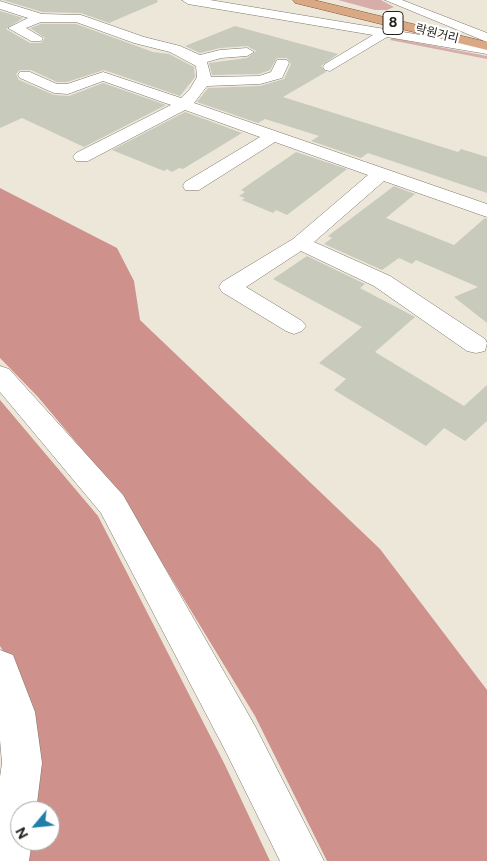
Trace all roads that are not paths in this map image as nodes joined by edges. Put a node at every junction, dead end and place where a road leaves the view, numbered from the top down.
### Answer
1 (188, 0) edge
2 (299, 0) edge
3 (391, 0) edge
4 (0, 5) edge
5 (41, 18) junction
6 (121, 21) dead end
7 (313, 22) junction
8 (103, 27) junction
9 (300, 31) dead end
10 (384, 33) junction
11 (36, 38) dead end
12 (487, 38) edge
13 (487, 46) edge
14 (487, 50) edge
15 (247, 52) dead end
16 (199, 60) junction
17 (282, 63) dead end
18 (330, 67) dead end
19 (25, 75) dead end
20 (202, 82) junction
21 (183, 105) junction
22 (274, 136) junction
23 (82, 157) dead end
24 (381, 174) junction
25 (192, 186) dead end
26 (487, 210) edge
27 (300, 242) junction
28 (294, 326) dead end
29 (476, 345) dead end
30 (0, 374) edge
31 (0, 668) edge
32 (8, 861) edge
33 (303, 861) edge

1 - 7 street
2 - 13 main road, 락원거리 / 8
3 - 12 street
4 - 5 street
5 - 8 street
5 - 11 street
6 - 8 street
7 - 9 street
7 - 10 street
8 - 16 street
10 - 14 street
10 - 18 street
15 - 16 street
16 - 20 street
17 - 20 street
19 - 21 street
20 - 21 street
21 - 22 street
21 - 23 street
22 - 24 street
22 - 25 street
24 - 26 street
24 - 27 street
27 - 28 street
27 - 29 street
30 - 33 street
31 - 32 street

